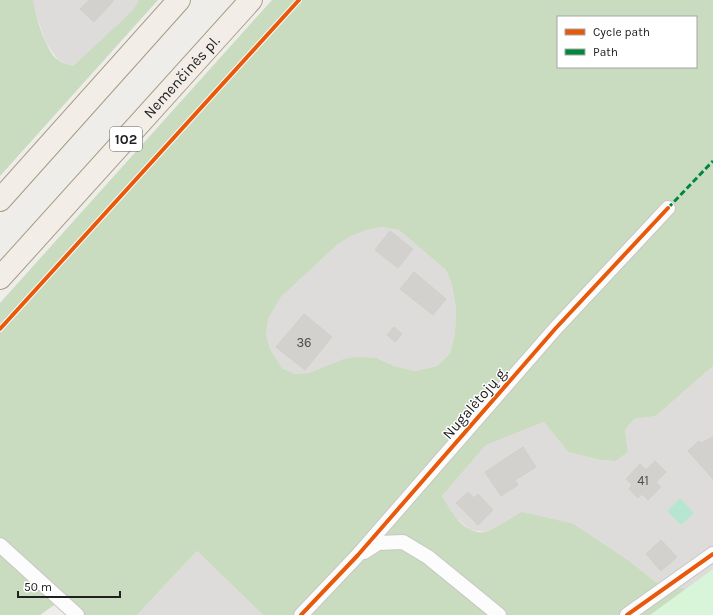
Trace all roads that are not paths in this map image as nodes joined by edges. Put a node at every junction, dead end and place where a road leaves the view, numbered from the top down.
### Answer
1 (179, 0) edge
2 (251, 0) edge
3 (0, 200) edge
4 (668, 208) dead end
5 (0, 278) edge
6 (0, 545) edge
7 (713, 554) edge
8 (358, 555) junction
9 (76, 615) edge
10 (301, 615) edge
11 (499, 615) edge
12 (626, 615) edge

1 - 3 main road
2 - 5 main road, Nemenčinės pl. / 102
4 - 8 street, Nugalėtojų g.
6 - 9 street
7 - 12 street
8 - 10 street, Nugalėtojų g.
8 - 11 street

